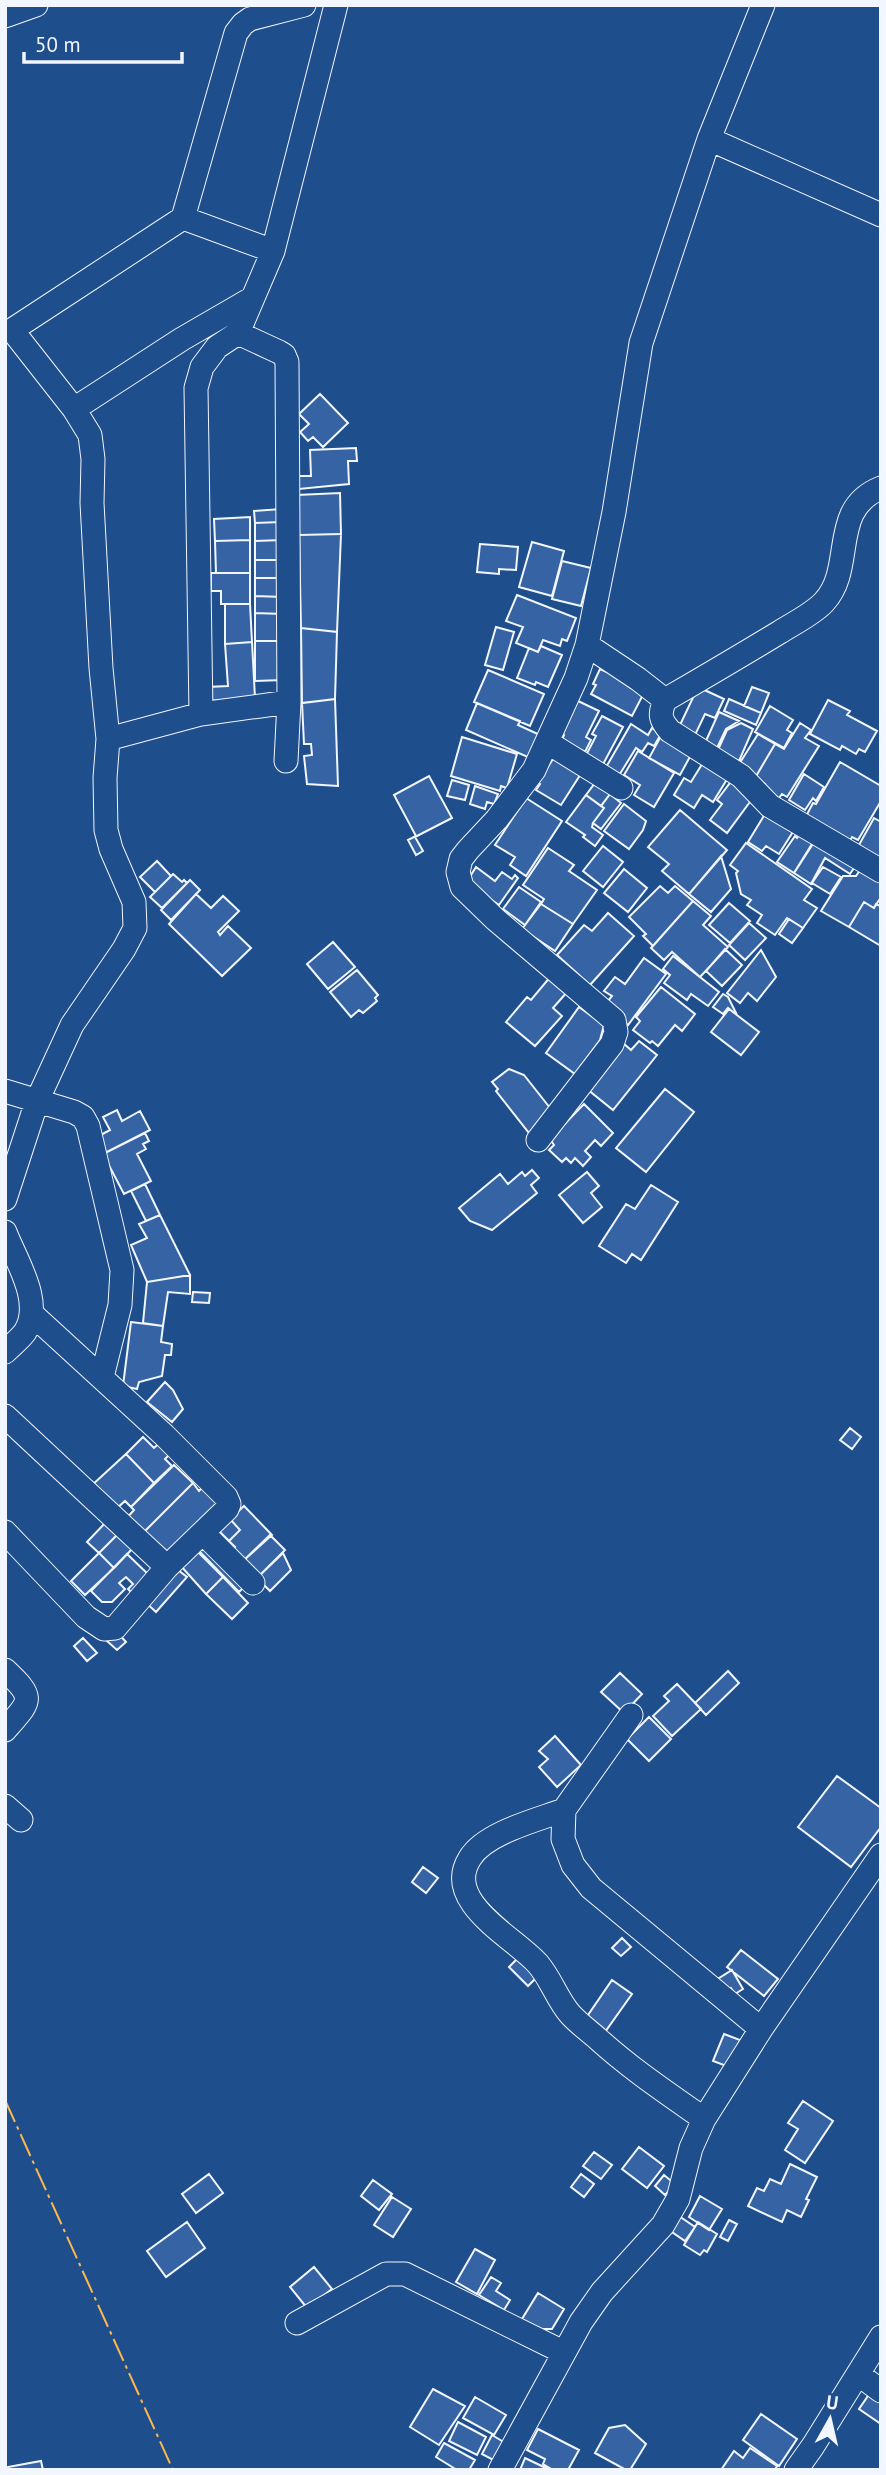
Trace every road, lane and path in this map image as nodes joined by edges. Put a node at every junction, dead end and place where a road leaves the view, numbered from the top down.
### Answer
1 (36, 5) edge
2 (304, 5) edge
3 (336, 5) edge
4 (762, 5) edge
5 (10, 11) edge
6 (709, 139) junction
7 (881, 215) edge
8 (183, 218) junction
9 (273, 251) junction
10 (251, 299) junction
11 (9, 327) edge
12 (238, 333) junction
13 (74, 409) junction
14 (881, 488) edge
15 (587, 645) junction
16 (665, 700) junction
17 (289, 702) junction
18 (201, 714) junction
19 (108, 739) junction
20 (547, 742) junction
21 (286, 761) dead end
22 (621, 788) dead end
23 (881, 870) edge
24 (5, 1091) edge
25 (37, 1101) junction
26 (538, 1140) dead end
27 (6, 1192) edge
28 (5, 1232) edge
29 (33, 1314) junction
30 (5, 1352) edge
31 (102, 1377) junction
32 (5, 1416) edge
33 (5, 1532) edge
34 (203, 1533) junction
35 (167, 1567) junction
36 (253, 1583) dead end
37 (5, 1670) edge
38 (631, 1715) dead end
39 (5, 1730) edge
40 (564, 1810) junction
41 (881, 1855) edge
42 (761, 2029) junction
43 (704, 2119) junction
44 (297, 2323) dead end
45 (881, 2337) edge
46 (563, 2352) junction
47 (858, 2374) junction
48 (881, 2391) edge
49 (500, 2470) edge
50 (796, 2470) edge

1 - 5 street
2 - 8 street
3 - 9 street
4 - 6 street
6 - 7 street
6 - 15 street
8 - 9 street
8 - 11 street
9 - 10 street
10 - 12 street
10 - 13 street
11 - 13 street
12 - 17 street
12 - 18 street
13 - 19 street
14 - 16 street
15 - 16 street
15 - 20 street
16 - 23 street
17 - 18 street
17 - 21 street
18 - 19 street
19 - 25 street
20 - 22 street
20 - 26 street
24 - 25 street
25 - 27 street
25 - 31 street
28 - 29 street
29 - 30 street
29 - 31 street
31 - 34 street
32 - 35 street
33 - 35 street
34 - 35 street
34 - 36 street
37 - 39 street
38 - 40 street
40 - 42 street
40 - 43 street
41 - 42 street
42 - 43 street
43 - 46 street
44 - 46 street
45 - 47 street
46 - 49 street
47 - 48 street
47 - 50 street

